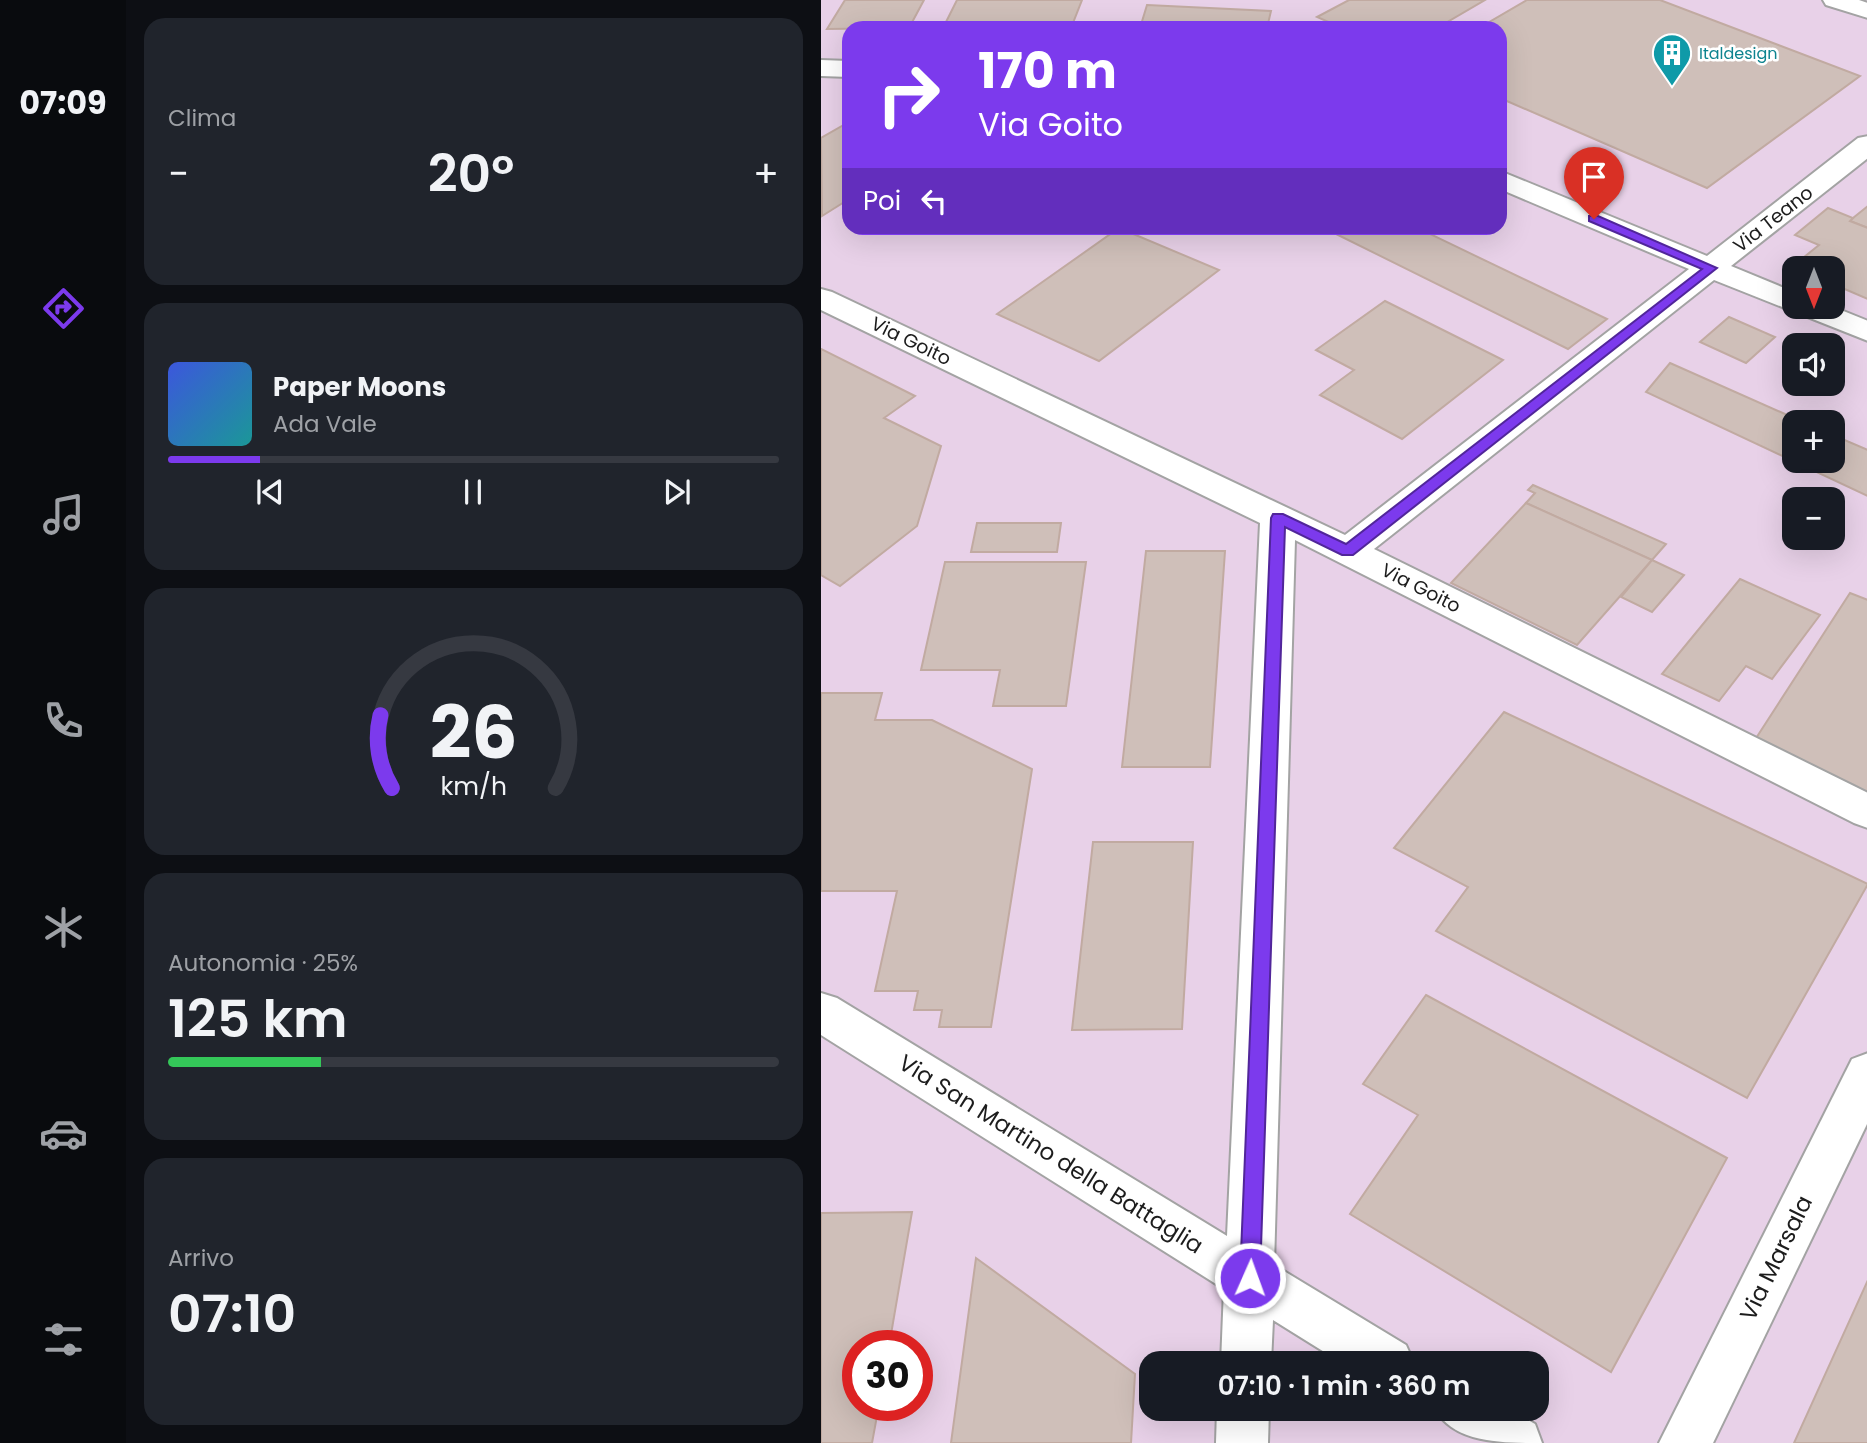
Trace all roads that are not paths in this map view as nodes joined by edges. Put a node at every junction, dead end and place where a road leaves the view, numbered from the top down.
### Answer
1 (1835, 0) edge
2 (1867, 11) edge
3 (821, 68) edge
4 (842, 69) edge
5 (1867, 144) edge
6 (1507, 182) edge
7 (1711, 268) junction
8 (821, 298) edge
9 (1782, 298) edge
10 (1835, 319) edge
11 (1867, 332) edge
12 (1278, 518) junction
13 (1348, 551) junction
14 (1867, 812) edge
15 (821, 1012) edge
16 (1867, 1073) edge
17 (1250, 1278) junction
18 (1247, 1351) edge
19 (1369, 1351) edge
20 (1243, 1421) edge
21 (1480, 1421) edge
22 (1242, 1443) edge
23 (1516, 1443) edge
24 (1685, 1443) edge

1 - 2 street
3 - 4 street
5 - 7 street, Via Teano
6 - 7 street
7 - 9 street
7 - 13 street, Via Teano
8 - 12 street, Via Goito
10 - 11 street
12 - 13 street, Via Goito
12 - 17 street
13 - 14 street, Via Goito
15 - 17 street, Via San Martino della Battaglia
16 - 24 street, Via Marsala
17 - 18 street
17 - 19 street, Via San Martino della Battaglia
20 - 22 street
21 - 23 street

